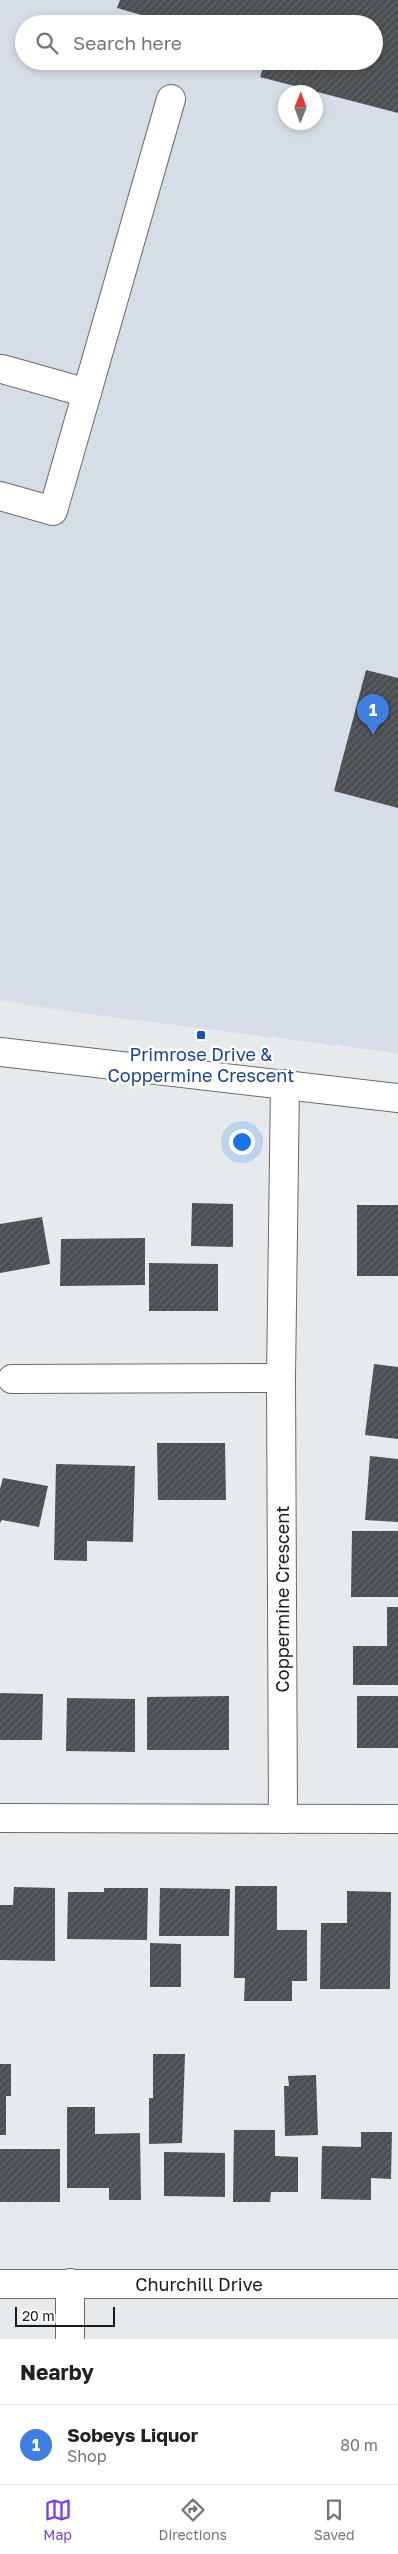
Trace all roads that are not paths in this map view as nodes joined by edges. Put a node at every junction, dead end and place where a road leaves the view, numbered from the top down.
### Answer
1 (171, 99) dead end
2 (2, 369) dead end
3 (87, 393) junction
4 (0, 496) edge
5 (0, 1052) edge
6 (285, 1084) junction
7 (398, 1098) edge
8 (281, 1378) junction
9 (12, 1379) dead end
10 (0, 1818) edge
11 (283, 1819) junction
12 (398, 1819) edge
13 (70, 2283) junction
14 (0, 2284) edge
15 (398, 2284) edge
16 (70, 2339) edge

1 - 3 street
2 - 3 street
3 - 4 street
5 - 6 street
6 - 7 street
6 - 8 street, Coppermine Crescent
8 - 9 street
8 - 11 street, Coppermine Crescent
10 - 11 street
11 - 12 street
13 - 14 street, Churchill Drive
13 - 15 street, Churchill Drive
13 - 16 street

